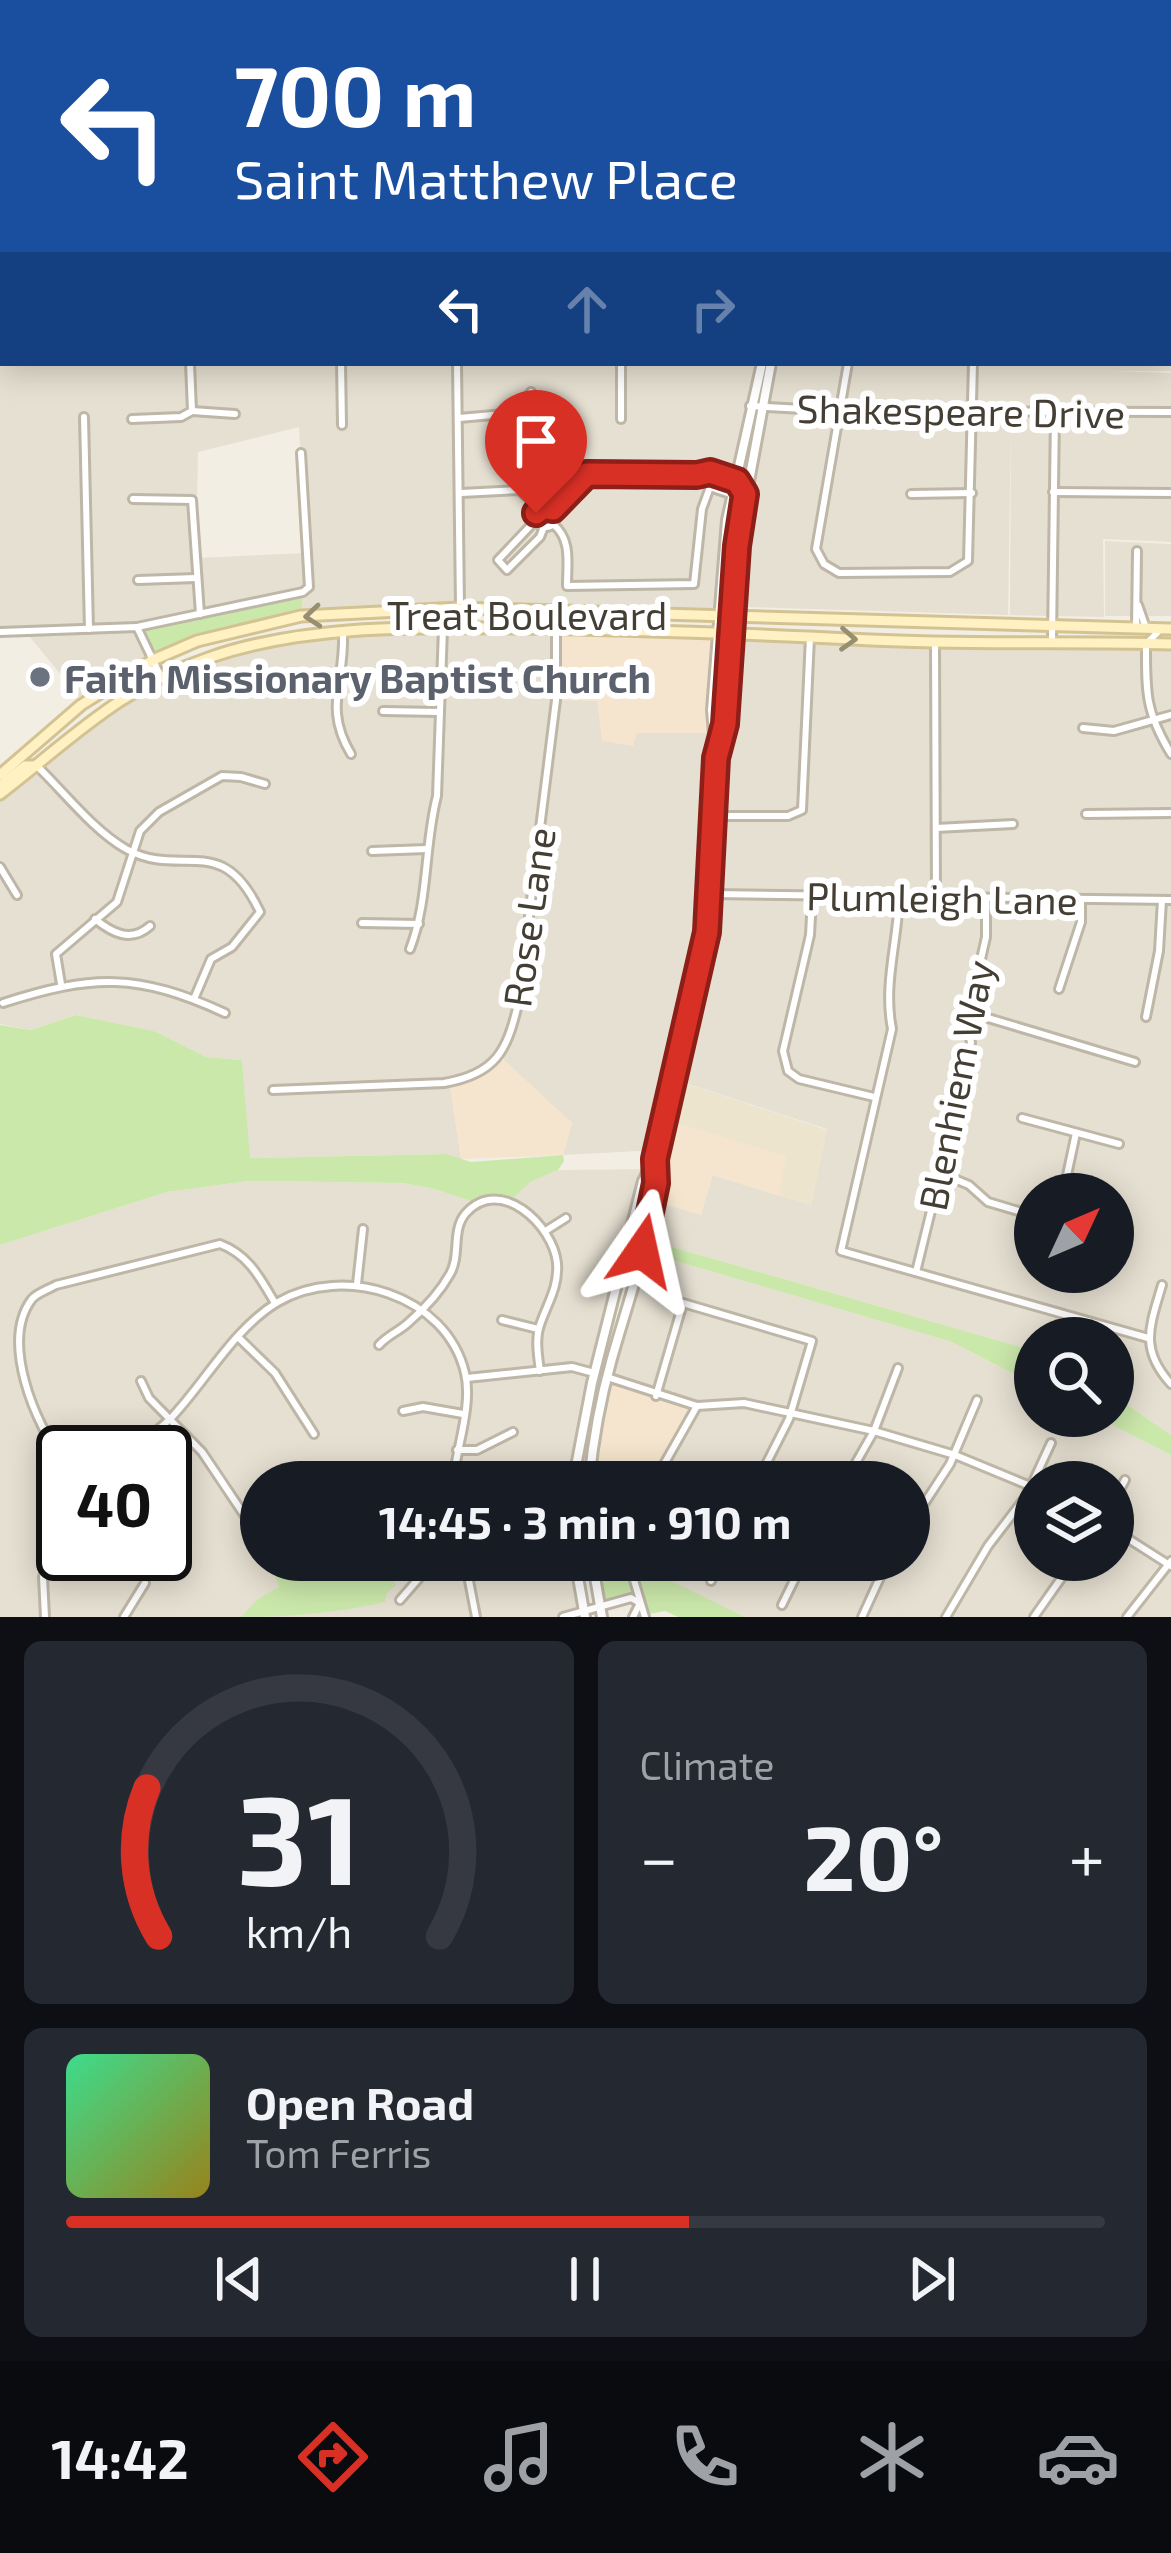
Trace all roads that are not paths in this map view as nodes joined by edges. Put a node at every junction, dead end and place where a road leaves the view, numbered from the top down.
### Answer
1 (190, 366) edge
2 (341, 366) edge
3 (457, 366) edge
4 (621, 366) edge
5 (761, 366) edge
6 (770, 366) edge
7 (848, 366) edge
8 (973, 366) edge
9 (531, 392) dead end
10 (750, 406) junction
11 (763, 407) junction
12 (193, 411) junction
13 (840, 411) junction
14 (972, 411) junction
15 (1055, 412) junction
16 (1171, 412) edge
17 (236, 414) dead end
18 (85, 417) dead end
19 (133, 418) dead end
20 (459, 418) junction
21 (621, 419) dead end
22 (342, 424) dead end
23 (301, 453) dead end
24 (697, 475) junction
25 (737, 481) junction
26 (710, 487) junction
27 (1053, 492) junction
28 (460, 493) junction
29 (972, 493) junction
30 (1171, 493) edge
31 (745, 494) junction
32 (911, 494) dead end
33 (733, 495) junction
34 (133, 499) dead end
35 (540, 508) junction
36 (553, 509) junction
37 (536, 520) junction
38 (549, 525) junction
39 (1137, 551) dead end
40 (196, 578) junction
41 (138, 580) dead end
42 (460, 608) junction
43 (556, 613) junction
44 (200, 614) junction
45 (727, 616) junction
46 (1052, 624) junction
47 (137, 627) junction
48 (1114, 627) junction
49 (443, 628) junction
50 (556, 628) junction
51 (1141, 628) junction
52 (89, 629) junction
53 (718, 630) junction
54 (1171, 631) edge
55 (0, 632) edge
56 (731, 632) junction
57 (343, 634) junction
58 (810, 637) junction
59 (1052, 641) junction
60 (935, 643) junction
61 (1146, 644) junction
62 (1171, 644) edge
63 (153, 660) junction
64 (161, 676) junction
65 (383, 712) dead end
66 (440, 712) junction
67 (70, 715) junction
68 (1171, 715) edge
69 (1152, 722) junction
70 (1083, 728) dead end
71 (351, 754) dead end
72 (1171, 754) edge
73 (716, 758) junction
74 (37, 766) junction
75 (0, 776) edge
76 (265, 784) dead end
77 (0, 790) edge
78 (1171, 813) edge
79 (1087, 814) dead end
80 (714, 816) junction
81 (1013, 824) dead end
82 (936, 828) junction
83 (427, 849) junction
84 (372, 851) dead end
85 (133, 852) junction
86 (0, 867) edge
87 (712, 894) junction
88 (17, 895) dead end
89 (899, 896) junction
90 (812, 897) junction
91 (936, 898) junction
92 (986, 898) junction
93 (1081, 899) junction
94 (1167, 900) edge
95 (95, 919) junction
96 (362, 923) dead end
97 (420, 924) junction
98 (150, 926) dead end
99 (410, 949) dead end
100 (61, 984) junction
101 (1059, 989) dead end
102 (194, 999) junction
103 (3, 1003) edge
104 (968, 1012) junction
105 (225, 1013) dead end
106 (1147, 1017) dead end
107 (1135, 1062) dead end
108 (273, 1090) dead end
109 (874, 1097) junction
110 (1022, 1118) dead end
111 (1076, 1133) junction
112 (1119, 1144) dead end
113 (655, 1159) junction
114 (940, 1173) junction
115 (1067, 1173) edge
116 (1014, 1210) edge
117 (566, 1218) dead end
118 (363, 1229) dead end
119 (547, 1230) junction
120 (916, 1272) junction
121 (357, 1284) junction
122 (1162, 1285) dead end
123 (275, 1304) junction
124 (421, 1310) junction
125 (502, 1320) dead end
126 (538, 1329) junction
127 (238, 1338) junction
128 (1148, 1338) junction
129 (379, 1345) dead end
130 (898, 1368) dead end
131 (540, 1371) junction
132 (595, 1373) junction
133 (607, 1377) junction
134 (467, 1378) junction
135 (141, 1381) dead end
136 (1171, 1384) edge
137 (656, 1396) junction
138 (977, 1400) dead end
139 (697, 1406) junction
140 (791, 1410) junction
141 (403, 1411) dead end
142 (463, 1414) junction
143 (170, 1419) junction
144 (41, 1425) edge
145 (163, 1425) edge
146 (874, 1431) junction
147 (513, 1432) dead end
148 (314, 1434) dead end
149 (1051, 1443) dead end
150 (457, 1450) junction
151 (955, 1455) junction
152 (456, 1461) edge
153 (577, 1461) edge
154 (593, 1461) edge
155 (667, 1461) edge
156 (770, 1461) edge
157 (857, 1461) edge
158 (1044, 1461) edge
159 (1014, 1479) edge
160 (930, 1494) edge
161 (240, 1509) edge
162 (1014, 1512) edge
163 (1134, 1542) edge
164 (1170, 1564) edge
165 (43, 1581) edge
166 (416, 1581) edge
167 (469, 1581) edge
168 (578, 1581) edge
169 (595, 1581) edge
170 (634, 1581) edge
171 (794, 1581) edge
172 (878, 1581) edge
173 (1059, 1581) edge
174 (145, 1583) dead end
175 (400, 1600) dead end
176 (640, 1603) junction
177 (782, 1605) dead end
178 (600, 1612) edge
179 (584, 1614) edge
180 (46, 1617) edge
181 (124, 1617) edge
182 (476, 1617) edge
183 (563, 1617) edge
184 (633, 1617) edge
185 (645, 1617) edge
186 (862, 1617) edge
187 (946, 1617) edge
188 (1034, 1617) edge
189 (1127, 1617) edge

1 - 12 street
2 - 22 street
3 - 20 street
4 - 21 street
5 - 10 street
6 - 11 street
7 - 13 street
8 - 14 street
9 - 20 street
10 - 11 street, Shakespeare Drive
10 - 25 street
11 - 13 street, Shakespeare Drive
11 - 31 street
12 - 17 street
12 - 19 street
13 - 14 street, Shakespeare Drive
13 - 29 street
14 - 15 street, Shakespeare Drive
14 - 29 street
15 - 16 street, Shakespeare Drive
15 - 27 street
18 - 52 street
20 - 28 street
23 - 44 street
24 - 25 street
24 - 26 street
24 - 36 street
25 - 31 street
25 - 33 street
26 - 33 street
26 - 38 street
27 - 30 street
27 - 46 street
28 - 35 street
28 - 42 street
29 - 32 street
31 - 33 street
31 - 45 street
33 - 45 street
34 - 40 street
35 - 36 street
35 - 37 street
36 - 38 street
37 - 38 street
37 - 38 street
39 - 51 street
40 - 41 street
40 - 44 street
42 - 43 main road, Treat Boulevard
42 -> 63 main road, Treat Boulevard
43 - 45 main road, Treat Boulevard
43 - 50 street, Rose Lane
44 - 47 street
45 - 46 main road, Treat Boulevard
45 - 53 street
45 - 56 street
46 - 48 main road, Treat Boulevard
46 - 59 street
47 - 52 street
47 - 63 street
48 - 51 main road, Treat Boulevard
48 - 61 street
49 - 50 main road, Treat Boulevard
49 - 57 main road, Treat Boulevard
49 - 66 street
50 - 53 main road, Treat Boulevard
50 - 108 street, Rose Lane
51 - 54 main road, Treat Boulevard
52 - 55 street
53 - 56 main road, Treat Boulevard
53 - 73 street
54 - 61 street
56 - 58 main road, Treat Boulevard
56 - 73 street
57 - 64 main road, Treat Boulevard
57 - 71 street
58 -> 60 main road, Treat Boulevard
58 - 80 street
59 - 60 main road, Treat Boulevard
59 - 61 main road, Treat Boulevard
60 - 82 street
61 - 62 main road, Treat Boulevard
61 - 69 street
63 - 64 street
63 - 67 main road, Treat Boulevard
64 - 74 main road, Treat Boulevard
65 - 66 street
66 - 83 street
67 - 74 main road
67 - 75 main road, Treat Boulevard
68 - 69 street
69 - 70 street
69 - 72 street
73 - 80 street
74 - 77 main road, Treat Boulevard
74 - 85 street
76 - 85 street
78 - 79 street
80 - 87 street
81 - 82 street
82 - 91 street
83 - 84 street
83 - 97 street
85 - 95 street
85 - 102 street
86 - 88 street
87 - 90 street, Plumleigh Lane
87 - 113 street
89 - 90 street, Plumleigh Lane
89 - 91 street, Plumleigh Lane
89 - 109 street
90 - 109 street
91 - 92 street, Plumleigh Lane
92 - 93 street, Plumleigh Lane
92 - 104 street, Blenhiem Way
93 - 94 street, Plumleigh Lane
93 - 101 street
94 - 106 street
95 - 98 street
95 - 100 street
96 - 97 street
97 - 99 street
100 - 102 street
100 - 103 street
102 - 105 street
104 - 107 street
104 - 114 street, Blenhiem Way
109 - 120 street
110 - 111 street
111 - 112 street
111 - 115 street
113 - 132 street
113 - 133 street
114 - 116 street
114 - 120 street, Blenhiem Way
117 - 119 street
118 - 121 street
119 - 124 street
119 - 126 street
120 - 128 street
121 - 123 street
121 - 124 street
122 - 128 street
123 - 127 street
123 - 144 street
124 - 129 street
124 - 134 street
125 - 126 street
126 - 131 street
127 - 143 street
127 - 148 street
128 - 136 street
130 - 146 street
131 - 132 street
131 - 134 street
132 - 133 street
132 - 153 street
133 - 137 street
133 - 154 street
134 - 142 street
135 - 143 street
137 - 139 street
137 - 140 street
138 - 151 street
139 - 140 street
139 - 155 street
140 - 146 street
140 - 156 street
141 - 142 street
142 - 150 street
143 - 145 street
143 - 161 street
146 - 151 street
146 - 157 street
147 - 150 street
149 - 158 street
150 - 152 street
151 - 159 street
151 - 160 street
162 - 187 street
163 - 164 street
164 - 189 street
165 - 180 street
166 - 175 street
167 - 182 street
168 - 179 street
169 - 178 street
170 - 176 street
171 - 177 street
172 - 186 street
173 - 188 street
174 - 181 street
176 - 178 street
176 - 184 street
176 - 185 street
178 - 179 street
179 - 183 street

